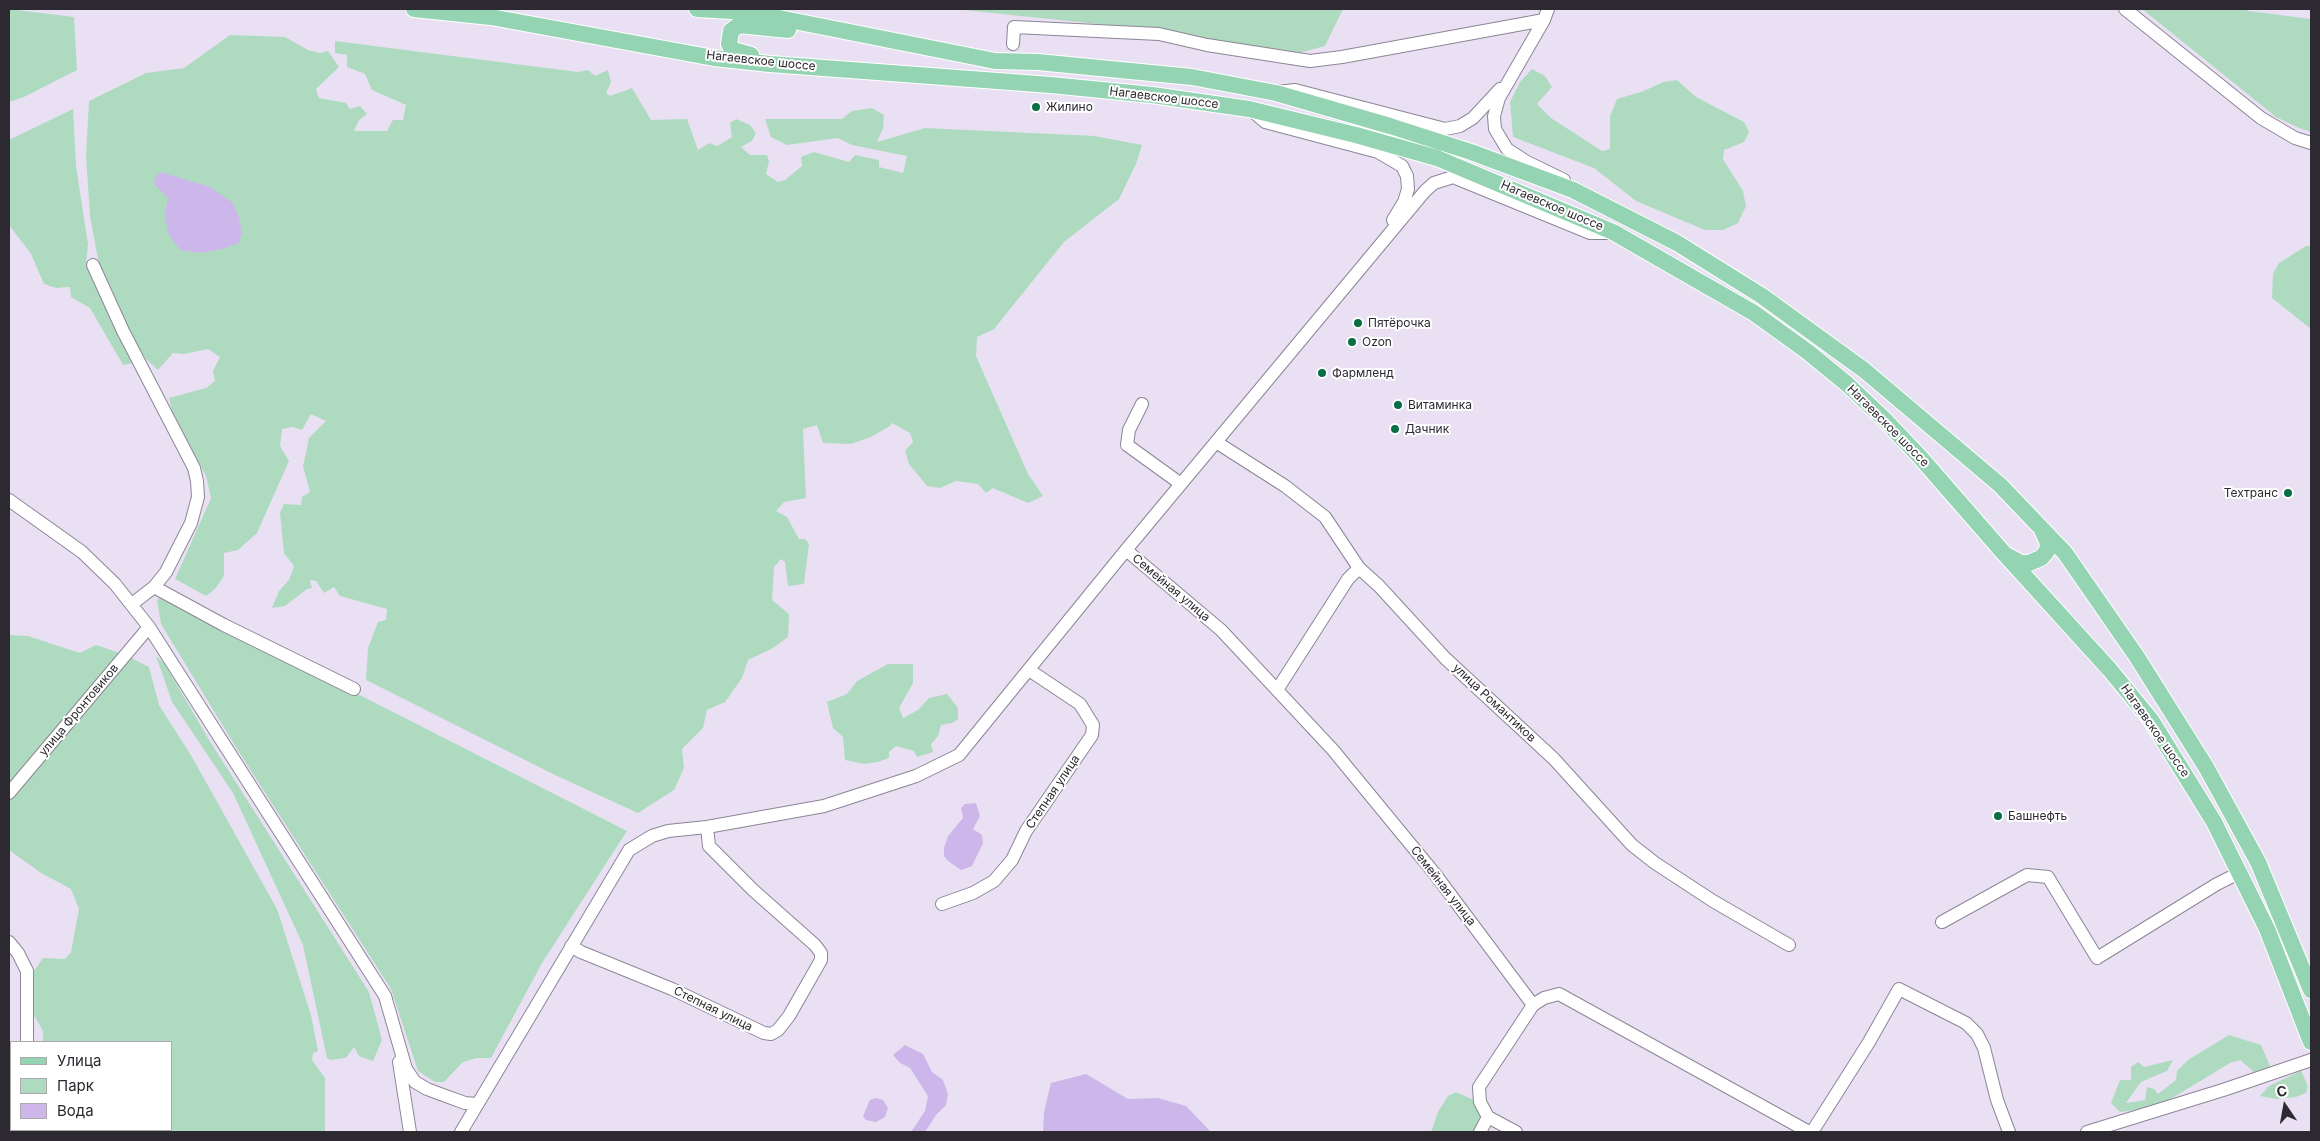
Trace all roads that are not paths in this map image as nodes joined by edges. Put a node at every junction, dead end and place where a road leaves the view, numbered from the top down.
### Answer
1 (414, 9) edge
2 (697, 9) edge
3 (2125, 9) edge
4 (1546, 14) edge
5 (906, 44) junction
6 (1013, 44) dead end
7 (908, 74) junction
8 (1511, 75) junction
9 (1276, 92) junction
10 (1249, 109) junction
11 (2311, 143) edge
12 (1613, 232) junction
13 (1382, 242) junction
14 (1677, 243) junction
15 (92, 265) dead end
16 (1142, 404) dead end
17 (1216, 442) junction
18 (1181, 484) junction
19 (9, 500) edge
20 (2036, 520) junction
21 (1126, 550) junction
22 (2001, 550) junction
23 (1359, 568) junction
24 (154, 588) junction
25 (132, 604) junction
26 (149, 627) junction
27 (1029, 670) junction
28 (354, 689) dead end
29 (1277, 690) junction
30 (9, 793) edge
31 (707, 828) junction
32 (2240, 872) junction
33 (942, 904) dead end
34 (1942, 922) dead end
35 (9, 942) edge
36 (1789, 945) dead end
37 (571, 946) junction
38 (2311, 990) edge
39 (1533, 1005) junction
40 (394, 1030) junction
41 (27, 1041) edge
42 (2311, 1042) edge
43 (2311, 1060) edge
44 (476, 1104) junction
45 (1488, 1117) junction
46 (410, 1132) edge
47 (461, 1132) edge
48 (1480, 1132) edge
49 (1516, 1132) edge
50 (1810, 1132) edge
51 (2009, 1132) edge
52 (2088, 1132) edge

1 - 7 main road, Нагаевское шоссе
2 - 5 main road, Нагаевское шоссе
3 - 11 street
4 - 6 street
4 - 8 street
5 - 7 main road
5 - 9 main road, Нагаевское шоссе
7 - 10 main road, Нагаевское шоссе
8 - 9 street
8 - 14 street
9 - 14 main road, Нагаевское шоссе
10 - 12 main road, Нагаевское шоссе
10 - 13 street
12 - 13 street
12 - 22 main road, Нагаевское шоссе
13 - 17 street
14 - 20 main road, Нагаевское шоссе
15 - 24 street
16 - 18 street
17 - 18 street
17 - 23 street, улица Романтиков
18 - 21 street
19 - 25 street
20 - 22 main road
20 - 38 main road, Нагаевское шоссе
21 - 27 street
21 - 29 street, Семейная улица
22 - 32 main road, Нагаевское шоссе
23 - 29 street
23 - 36 street, улица Романтиков
24 - 25 street
24 - 28 street
25 - 26 street
26 - 30 street, улица Фронтовиков
26 - 40 street
27 - 31 street
27 - 33 street, Степная улица
29 - 39 street, Семейная улица
31 - 37 street
31 - 37 street, Степная улица
32 - 34 street
32 - 42 main road, Нагаевское шоссе
35 - 41 street
37 - 44 street
39 - 45 street
39 - 50 street
40 - 44 street
40 - 46 street
43 - 52 street
44 - 47 street
45 - 48 street
45 - 49 street
50 - 51 street

